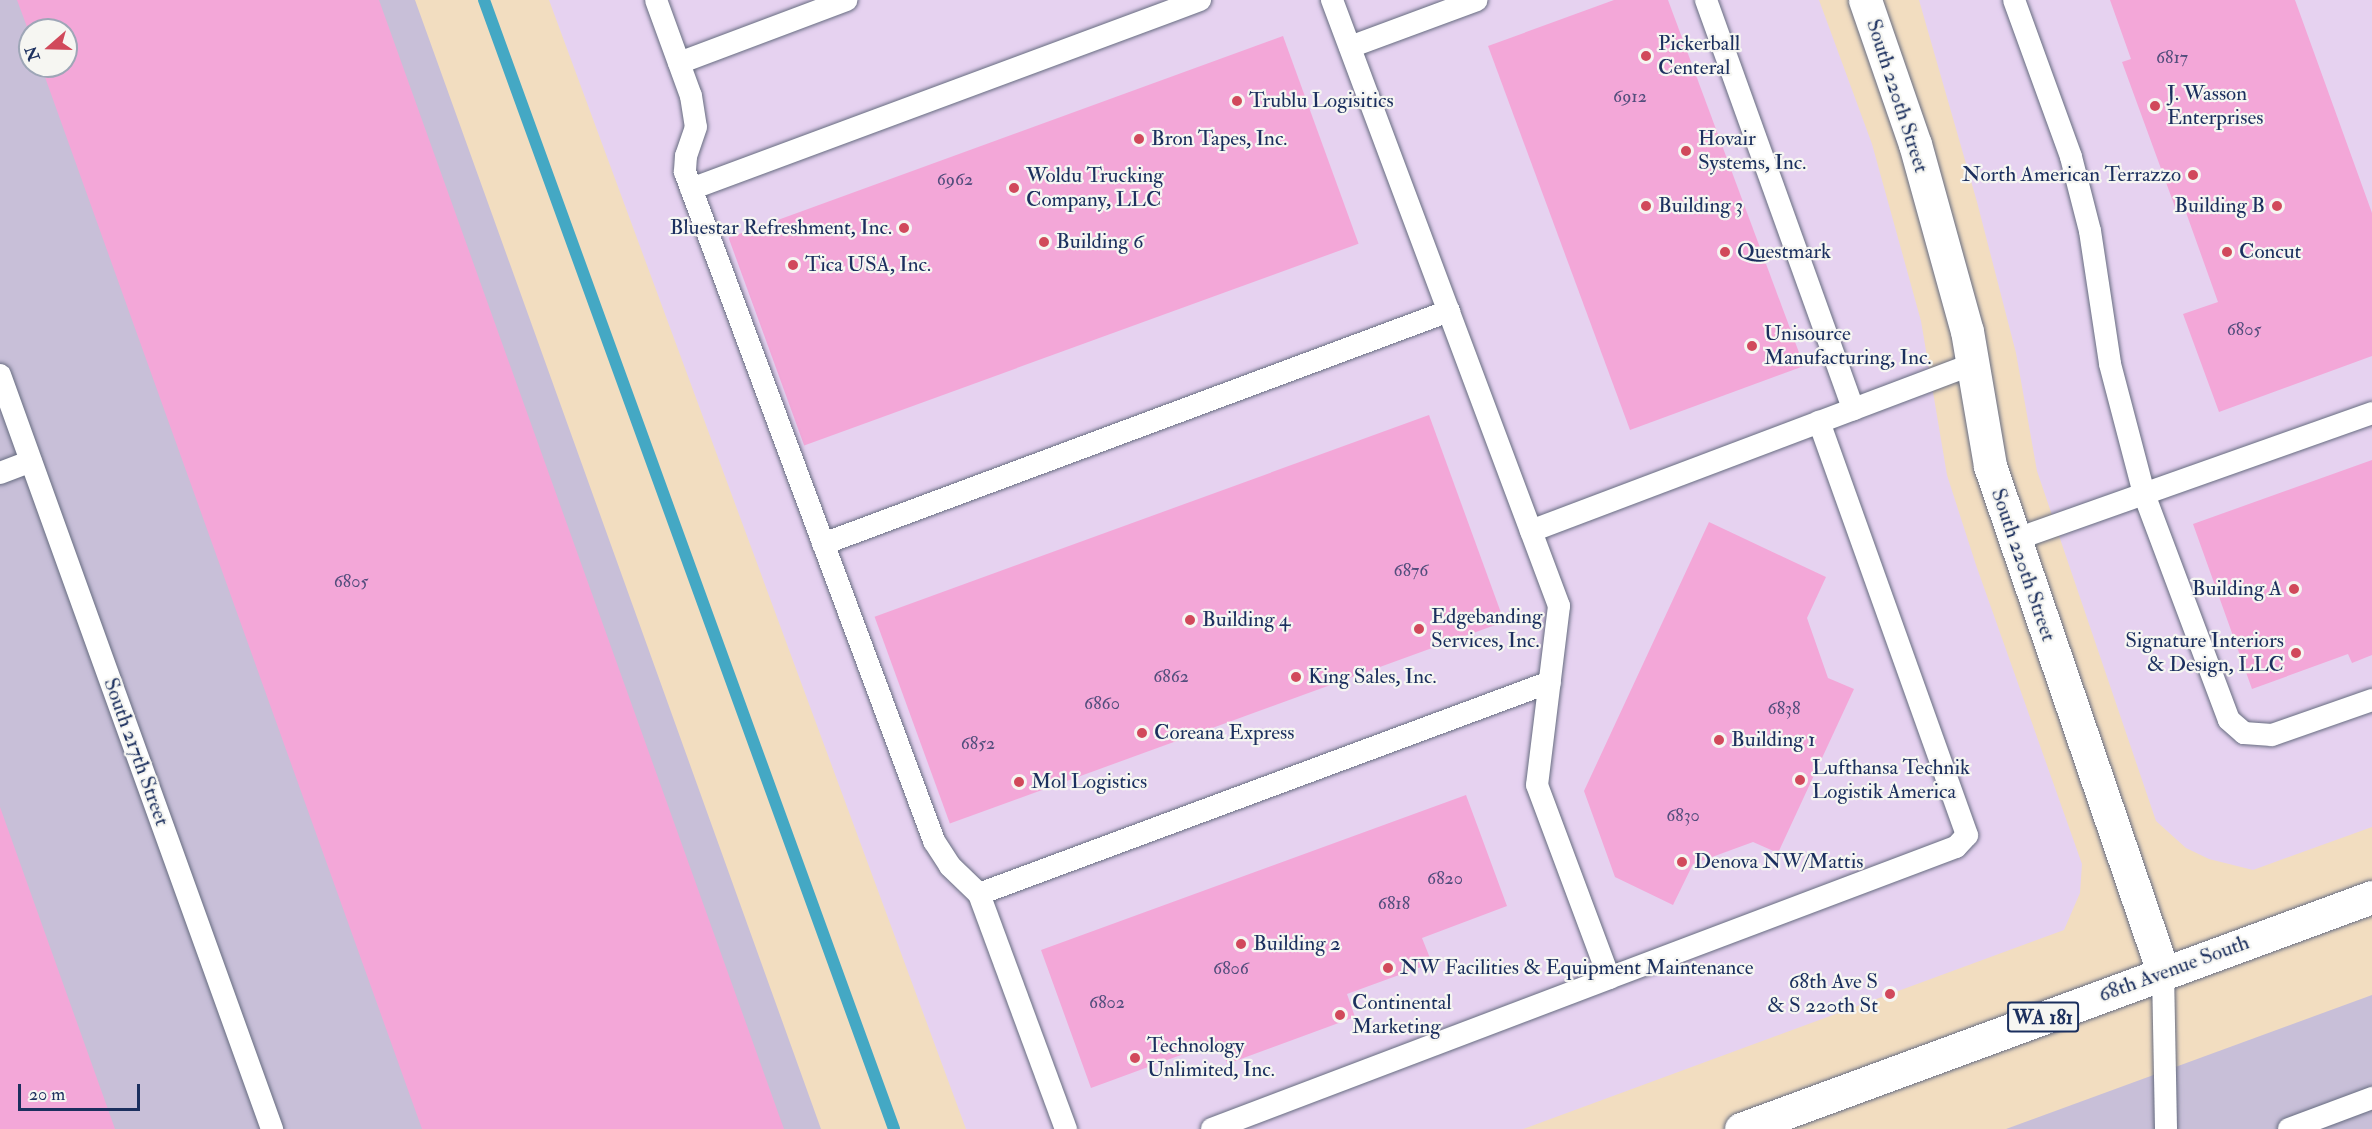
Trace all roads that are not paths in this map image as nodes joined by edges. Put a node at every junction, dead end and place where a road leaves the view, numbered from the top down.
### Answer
1 (656, 0) edge
2 (848, 0) edge
3 (1200, 0) edge
4 (1332, 0) edge
5 (1477, 0) edge
6 (1706, 0) edge
7 (1865, 0) edge
8 (2014, 0) edge
9 (1350, 47) junction
10 (679, 63) junction
11 (691, 189) junction
12 (1449, 311) junction
13 (1972, 364) junction
14 (0, 375) edge
15 (1853, 409) junction
16 (2372, 413) edge
17 (1819, 422) junction
18 (31, 461) junction
19 (0, 473) edge
20 (2144, 494) junction
21 (1531, 531) junction
22 (2014, 540) junction
23 (823, 544) junction
24 (1550, 682) junction
25 (2372, 700) edge
26 (980, 894) junction
27 (2372, 897) edge
28 (2163, 972) junction
29 (1609, 978) junction
30 (2372, 1098) edge
31 (272, 1129) edge
32 (1066, 1129) edge
33 (1212, 1129) edge
34 (1741, 1129) edge
35 (2166, 1129) edge
36 (2289, 1129) edge

1 - 10 lane
2 - 10 lane
3 - 11 lane
4 - 9 lane
5 - 9 lane
6 - 15 lane
7 - 13 street, South 220th Street
8 - 20 lane
9 - 12 lane
10 - 11 lane
11 - 23 lane
12 - 21 lane
12 - 23 lane
13 - 15 lane
13 - 22 street, South 220th Street
14 - 18 lane, South 217th Street
15 - 17 lane
16 - 20 lane
17 - 21 lane
17 - 29 lane
18 - 19 lane
18 - 31 lane, South 217th Street
20 - 22 lane
20 - 25 lane
21 - 24 lane
22 - 28 street, South 220th Street
23 - 26 lane
24 - 26 lane
24 - 29 lane
26 - 32 lane
27 - 28 street, 68th Avenue South / WA 181
28 - 34 street, 68th Avenue South / WA 181
28 - 35 lane, South 220th Street
29 - 33 lane
30 - 36 lane

